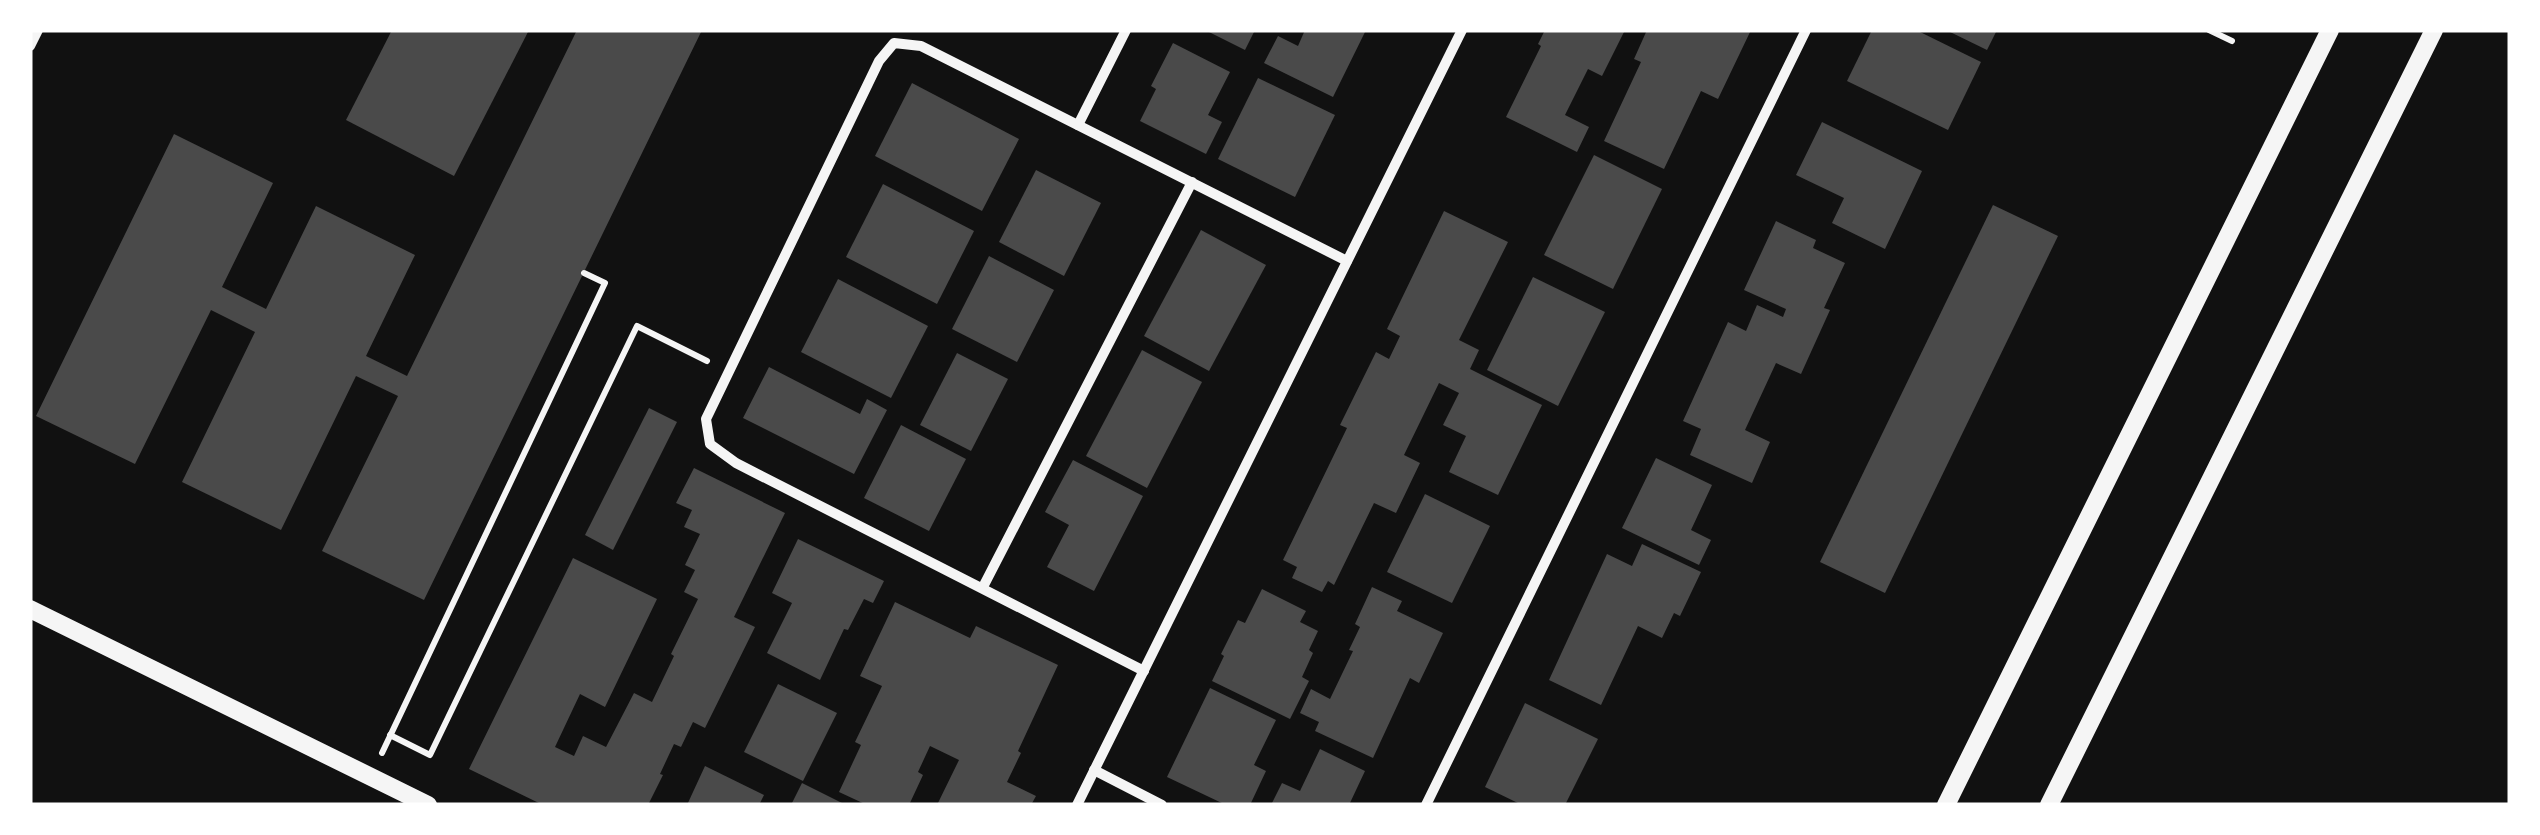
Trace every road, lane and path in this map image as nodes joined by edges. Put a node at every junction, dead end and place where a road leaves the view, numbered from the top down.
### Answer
1 (38, 30) edge
2 (1126, 30) edge
3 (1462, 30) edge
4 (1806, 30) edge
5 (2209, 30) edge
6 (2330, 30) edge
7 (2434, 30) edge
8 (2232, 41) dead end
9 (30, 46) edge
10 (1078, 125) junction
11 (1192, 182) junction
12 (1348, 261) junction
13 (584, 273) dead end
14 (728, 372) junction
15 (983, 587) junction
16 (30, 609) edge
17 (1144, 670) junction
18 (396, 723) dead end
19 (390, 736) dead end
20 (1094, 770) junction
21 (428, 805) edge
22 (1077, 805) edge
23 (1162, 805) edge
24 (1426, 805) edge
25 (1946, 805) edge
26 (2048, 805) edge

1 - 9 street
2 - 10 street
3 - 12 street
4 - 24 street
5 - 8 path
6 - 25 street
7 - 26 street
10 - 11 street
10 - 14 street
11 - 12 street
11 - 15 street
12 - 17 street
13 - 18 path
14 - 15 street
14 - 19 path
15 - 17 street
16 - 21 street
17 - 20 street
20 - 22 street
20 - 23 street

